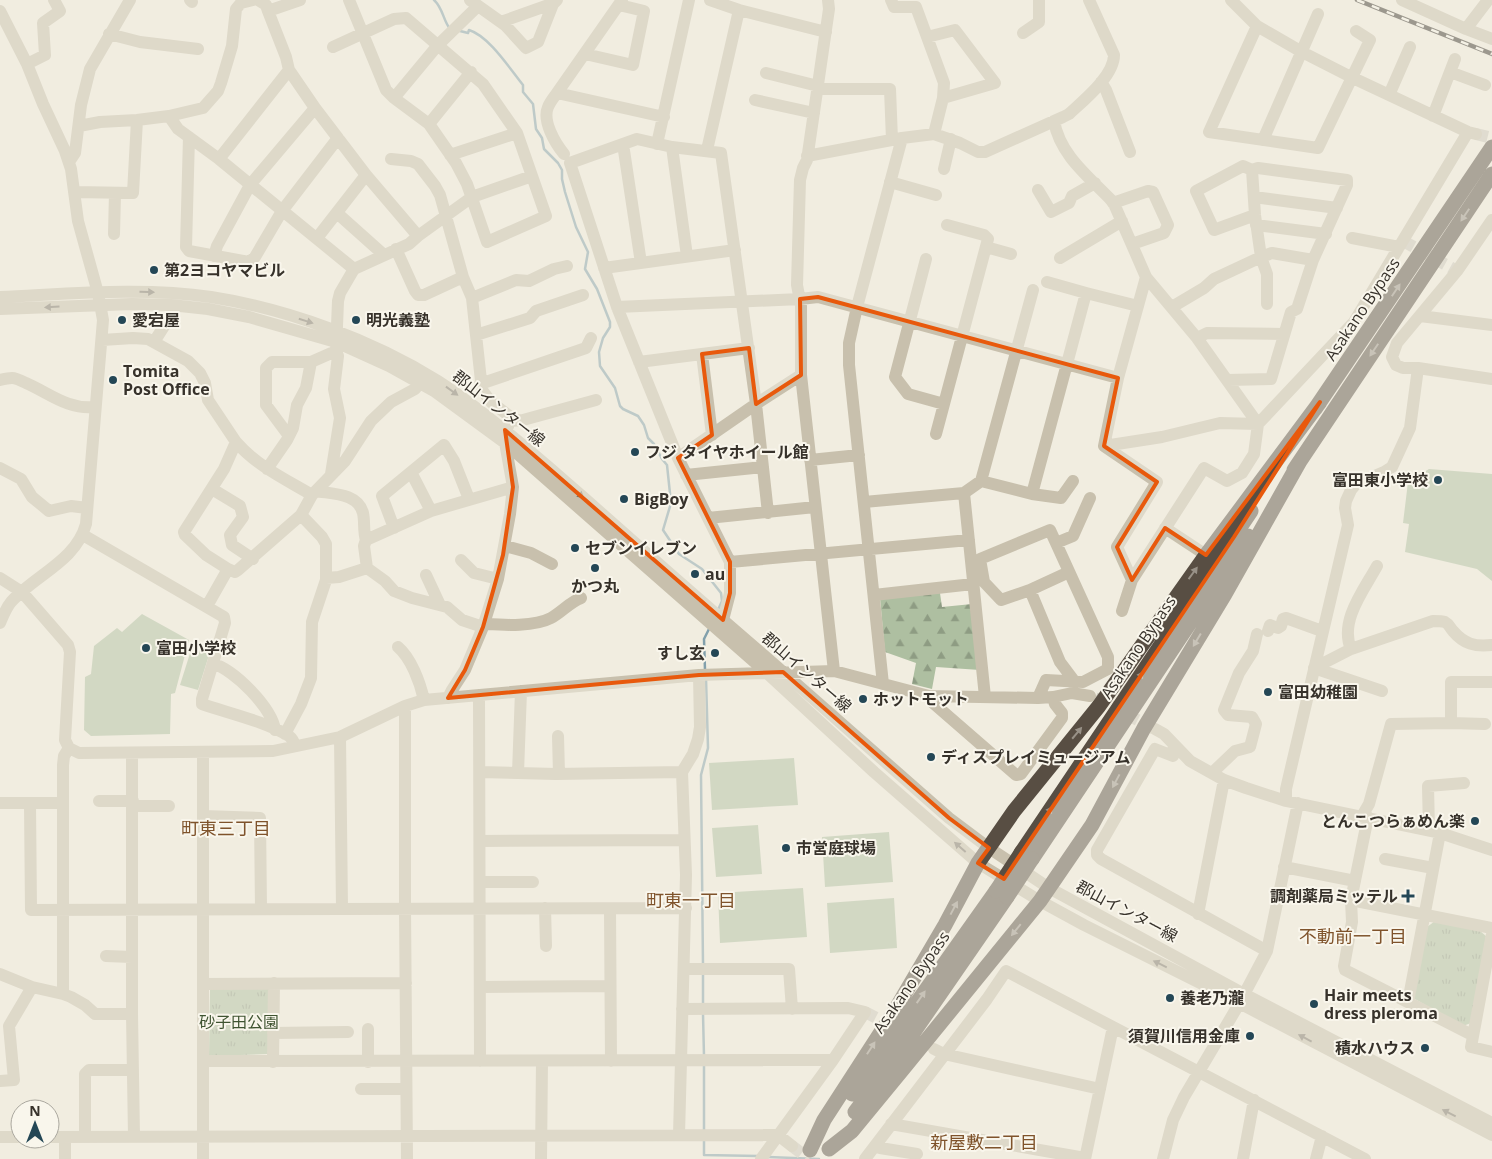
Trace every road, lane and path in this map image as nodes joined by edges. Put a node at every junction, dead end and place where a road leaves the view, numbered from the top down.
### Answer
1 (54, 0) edge
2 (130, 0) edge
3 (253, 0) edge
4 (258, 0) edge
5 (300, 0) edge
6 (349, 0) edge
7 (689, 0) edge
8 (710, 0) edge
9 (828, 0) edge
10 (891, 0) edge
11 (1039, 0) edge
12 (1089, 0) edge
13 (1230, 0) edge
14 (1402, 0) edge
15 (1488, 0) edge
16 (556, 2) edge
17 (620, 2) edge
18 (474, 3) edge
19 (739, 10) junction
20 (0, 11) edge
21 (268, 11) junction
22 (1318, 14) dead end
23 (501, 22) junction
24 (4, 26) edge
25 (1257, 26) junction
26 (1466, 29) junction
27 (1356, 31) dead end
28 (826, 32) junction
29 (1023, 33) dead end
30 (109, 34) junction
31 (362, 34) junction
32 (927, 37) junction
33 (1492, 39) edge
34 (438, 45) junction
35 (333, 47) dead end
36 (1410, 47) dead end
37 (198, 49) dead end
38 (1302, 52) junction
39 (586, 54) junction
40 (1455, 59) dead end
41 (27, 64) junction
42 (289, 70) junction
43 (471, 72) junction
44 (1450, 72) junction
45 (766, 73) dead end
46 (1353, 78) junction
47 (1101, 82) junction
48 (1485, 85) dead end
49 (818, 88) junction
50 (557, 93) junction
51 (1389, 95) junction
52 (394, 98) junction
53 (943, 98) junction
54 (754, 100) dead end
55 (315, 108) junction
56 (814, 113) junction
57 (169, 116) junction
58 (1433, 116) junction
59 (664, 117) junction
60 (137, 120) junction
61 (1054, 121) junction
62 (429, 124) junction
63 (79, 126) junction
64 (517, 133) junction
65 (934, 134) junction
66 (189, 137) junction
67 (338, 138) junction
68 (897, 139) junction
69 (951, 140) junction
70 (1263, 140) junction
71 (623, 144) junction
72 (657, 144) junction
73 (672, 147) junction
74 (1492, 147) edge
75 (707, 150) junction
76 (1130, 152) dead end
77 (564, 154) dead end
78 (450, 155) junction
79 (808, 156) junction
80 (219, 159) junction
81 (392, 159) dead end
82 (68, 162) junction
83 (944, 169) dead end
84 (1252, 170) junction
85 (1492, 174) edge
86 (366, 175) junction
87 (532, 176) junction
88 (890, 182) junction
89 (1095, 183) junction
90 (250, 185) junction
91 (1038, 190) dead end
92 (74, 192) junction
93 (115, 193) junction
94 (936, 195) dead end
95 (472, 196) junction
96 (1254, 196) junction
97 (1113, 203) junction
98 (1337, 208) junction
99 (282, 211) junction
100 (337, 213) junction
101 (446, 215) junction
102 (1255, 220) junction
103 (1492, 220) edge
104 (1122, 221) junction
105 (947, 224) dead end
106 (114, 234) dead end
107 (1326, 234) junction
108 (418, 236) junction
109 (317, 238) junction
110 (1352, 238) dead end
111 (1132, 244) junction
112 (986, 247) junction
113 (1399, 247) junction
114 (735, 250) junction
115 (390, 252) junction
116 (1011, 254) dead end
117 (214, 256) junction
118 (687, 256) junction
119 (1261, 257) junction
120 (1060, 258) dead end
121 (926, 259) dead end
122 (1313, 260) junction
123 (642, 263) junction
124 (567, 266) dead end
125 (354, 268) junction
126 (604, 268) junction
127 (1146, 276) junction
128 (463, 277) junction
129 (1047, 282) dead end
130 (1033, 290) dead end
131 (1086, 293) junction
132 (582, 295) dead end
133 (0, 297) edge
134 (472, 298) junction
135 (99, 299) junction
136 (800, 299) junction
137 (742, 301) junction
138 (1267, 304) dead end
139 (1138, 306) junction
140 (617, 307) junction
141 (857, 307) junction
142 (1172, 307) junction
143 (0, 309) edge
144 (1420, 316) junction
145 (168, 320) dead end
146 (911, 322) junction
147 (1492, 325) edge
148 (1284, 334) junction
149 (476, 335) junction
150 (963, 335) junction
151 (591, 338) dead end
152 (1197, 338) junction
153 (102, 340) junction
154 (336, 341) junction
155 (154, 342) junction
156 (749, 348) junction
157 (1015, 350) junction
158 (702, 354) junction
159 (312, 362) junction
160 (639, 362) junction
161 (1067, 364) junction
162 (1418, 368) junction
163 (801, 375) junction
164 (1118, 378) junction
165 (1492, 379) edge
166 (0, 380) edge
167 (1228, 380) junction
168 (420, 383) junction
169 (480, 384) junction
170 (596, 400) dead end
171 (1320, 402) junction
172 (756, 404) junction
173 (944, 404) junction
174 (95, 407) junction
175 (1258, 424) junction
176 (508, 425) junction
177 (936, 434) dead end
178 (712, 435) junction
179 (289, 436) junction
180 (236, 442) junction
181 (505, 443) junction
182 (1104, 446) junction
183 (859, 455) junction
184 (678, 458) junction
185 (810, 460) junction
186 (1300, 461) junction
187 (763, 467) junction
188 (0, 468) edge
189 (267, 469) junction
190 (411, 472) junction
191 (331, 474) junction
192 (686, 475) junction
193 (980, 481) junction
194 (1073, 481) dead end
195 (513, 487) junction
196 (212, 488) junction
197 (314, 493) junction
198 (964, 493) junction
199 (1032, 494) junction
200 (1090, 498) dead end
201 (469, 499) junction
202 (864, 502) junction
203 (815, 507) junction
204 (87, 508) junction
205 (431, 511) junction
206 (768, 513) junction
207 (301, 514) junction
208 (708, 518) junction
209 (394, 528) junction
210 (1165, 528) junction
211 (83, 535) junction
212 (366, 540) junction
213 (968, 540) junction
214 (1056, 543) junction
215 (505, 546) junction
216 (868, 549) junction
217 (820, 555) junction
218 (1206, 555) junction
219 (253, 559) junction
220 (461, 560) dead end
221 (730, 562) junction
222 (552, 564) dead end
223 (1376, 566) dead end
224 (367, 568) junction
225 (228, 569) junction
226 (1069, 572) junction
227 (426, 575) dead end
228 (0, 578) edge
229 (326, 578) junction
230 (498, 579) junction
231 (1132, 580) junction
232 (973, 584) junction
233 (1030, 590) junction
234 (22, 592) junction
235 (874, 595) junction
236 (581, 598) dead end
237 (440, 605) junction
238 (207, 606) junction
239 (1122, 611) dead end
240 (723, 620) junction
241 (0, 623) edge
242 (483, 626) junction
243 (1322, 631) junction
244 (1492, 645) edge
245 (398, 647) dead end
246 (1350, 649) junction
247 (213, 664) junction
248 (1314, 668) junction
249 (834, 671) junction
250 (783, 672) junction
251 (768, 673) junction
252 (699, 675) junction
253 (1075, 682) junction
254 (1492, 682) edge
255 (883, 684) junction
256 (521, 691) junction
257 (1382, 691) dead end
258 (479, 695) junction
259 (929, 696) junction
260 (1090, 696) tunnel mouth
261 (985, 697) junction
262 (1053, 697) junction
263 (448, 698) junction
264 (1038, 698) junction
265 (424, 700) junction
266 (405, 706) junction
267 (1451, 723) junction
268 (1485, 724) dead end
269 (1155, 729) tunnel mouth
270 (280, 732) junction
271 (558, 736) dead end
272 (340, 737) junction
273 (1174, 745) junction
274 (296, 746) junction
275 (69, 748) junction
276 (132, 753) junction
277 (203, 753) junction
278 (480, 772) junction
279 (682, 772) junction
280 (518, 773) junction
281 (1212, 773) junction
282 (559, 774) junction
283 (1224, 780) junction
284 (1464, 783) dead end
285 (99, 801) dead end
286 (1292, 802) junction
287 (0, 803) edge
288 (63, 803) junction
289 (30, 804) junction
290 (133, 804) junction
291 (169, 806) dead end
292 (203, 816) junction
293 (1365, 817) junction
294 (1434, 831) junction
295 (684, 840) junction
296 (480, 841) junction
297 (989, 848) junction
298 (1492, 850) edge
299 (1026, 856) junction
300 (1385, 859) dead end
301 (978, 863) junction
302 (1284, 867) junction
303 (1433, 868) junction
304 (1355, 881) junction
305 (480, 882) junction
306 (533, 882) dead end
307 (1049, 888) junction
308 (1351, 900) junction
309 (1040, 901) junction
310 (342, 908) junction
311 (405, 908) junction
312 (480, 908) junction
313 (545, 908) junction
314 (686, 908) junction
315 (64, 909) junction
316 (132, 909) junction
317 (203, 909) junction
318 (261, 909) junction
319 (610, 909) junction
320 (1198, 914) junction
321 (1425, 914) junction
322 (1492, 928) edge
323 (1492, 934) edge
324 (546, 946) dead end
325 (1266, 951) junction
326 (106, 956) dead end
327 (132, 956) junction
328 (684, 969) junction
329 (0, 974) edge
330 (274, 983) junction
331 (406, 983) junction
332 (204, 984) junction
333 (610, 986) junction
334 (32, 987) junction
335 (480, 987) junction
336 (63, 994) junction
337 (1241, 999) junction
338 (1408, 1002) junction
339 (682, 1009) junction
340 (792, 1009) junction
341 (132, 1014) junction
342 (1113, 1027) junction
343 (368, 1029) dead end
344 (348, 1032) dead end
345 (273, 1033) junction
346 (1472, 1035) junction
347 (939, 1051) junction
348 (1492, 1052) edge
349 (833, 1060) junction
350 (203, 1061) junction
351 (480, 1061) junction
352 (542, 1061) junction
353 (611, 1061) junction
354 (680, 1061) junction
355 (273, 1062) junction
356 (368, 1062) junction
357 (406, 1062) junction
358 (133, 1070) junction
359 (1199, 1072) junction
360 (0, 1081) edge
361 (361, 1089) dead end
362 (406, 1089) junction
363 (1100, 1089) junction
364 (1254, 1100) junction
365 (1492, 1123) edge
366 (891, 1124) junction
367 (679, 1135) junction
368 (1492, 1135) edge
369 (134, 1136) junction
370 (203, 1136) junction
371 (407, 1136) junction
372 (542, 1136) junction
373 (778, 1136) junction
374 (1322, 1136) junction
375 (60, 1137) edge
376 (65, 1137) junction
377 (85, 1137) junction
378 (876, 1145) junction
379 (792, 1146) tunnel mouth
380 (816, 1154) edge
381 (916, 1154) dead end
382 (64, 1159) edge
383 (203, 1159) edge
384 (407, 1159) edge
385 (541, 1159) edge
386 (761, 1159) edge
387 (865, 1159) edge
388 (1085, 1159) edge
389 (1163, 1159) edge
390 (1243, 1159) edge
391 (1316, 1159) edge
392 (1365, 1159) edge

1 - 41 street
2 - 30 street
3 - 57 street
4 - 21 street
5 - 21 street
6 - 31 street
7 - 59 street
8 - 19 street
9 - 28 street
10 - 32 street
11 - 29 street
12 - 47 street
13 - 25 street
14 - 26 street
15 - 26 street
16 - 23 street
16 - 23 street
17 - 39 street
17 - 39 street
18 - 23 street
18 - 34 street
19 - 28 street
19 - 75 street
20 - 24 street
21 - 42 street
22 - 38 street
24 - 41 street
25 - 38 street
25 - 70 street
26 - 33 street
27 - 46 street
28 - 49 street
30 - 37 street
30 - 63 street
31 - 34 street
31 - 35 street
31 - 52 street
32 - 53 street
32 - 53 street
34 - 43 street
34 - 52 street
36 - 51 street
38 - 46 street
38 - 70 street
39 - 50 street
40 - 44 street
41 - 82 street
42 - 55 street
42 - 80 street
43 - 62 street
43 - 64 street
44 - 48 street
44 - 58 street
45 - 49 street
46 - 51 street
46 - 70 street
47 - 61 street
47 - 76 street
49 - 56 street
49 - 68 street
50 - 59 street
50 - 77 street
51 - 58 street
52 - 62 street
53 - 65 street
54 - 56 street
55 - 67 street
55 - 90 street
56 - 79 street
57 - 60 street
57 - 66 street
58 - 113 street
59 - 72 street
60 - 63 street
60 - 93 street
61 - 69 street
61 - 89 street
62 - 78 street
63 - 82 street
64 - 78 street
64 - 87 street
65 - 68 street
65 - 69 street
66 - 80 street
66 - 117 street
67 - 86 street
67 - 99 street
68 - 79 street
68 - 88 street
69 - 83 street
71 - 72 street
71 - 123 street
71 - 126 street
72 - 73 street
73 - 75 street
73 - 118 street
171 -> 74 highway, Asakano Bypass
75 - 114 street
78 - 95 street
79 - 136 street
80 - 90 street
81 - 101 street
82 - 92 street
84 - 96 street
84 - 98 street
84 - 102 street
85 -> 186 highway, Asakano Bypass
86 - 100 street
86 - 108 street
87 - 95 street
87 - 95 street
88 - 94 street
88 - 141 street
89 - 91 street
89 - 97 street
90 - 99 street
90 - 117 street
92 - 93 street
92 - 135 street
93 - 106 street
95 - 101 street
96 - 98 street
96 - 102 street
97 - 104 street
97 - 111 street
98 - 107 street
99 - 109 street
99 - 117 street
100 - 109 street
100 - 115 street
101 - 108 street
101 - 128 street
102 - 107 street
102 - 119 street
103 - 144 street
104 - 111 street
104 - 120 street
105 - 112 street
107 - 122 street
108 - 115 street
109 - 125 street
110 - 113 street
111 - 127 street
112 - 116 street
112 - 150 street
113 - 175 street
114 - 118 street
114 - 137 street
115 - 125 street
115 - 128 street
118 - 123 street
119 - 122 street
119 - 138 street
119 - 142 street
121 - 146 street
122 - 148 street
123 - 126 street
124 - 134 street
125 - 154 street
126 - 140 street
127 - 139 street
127 - 142 street
128 - 134 street
129 - 131 street
130 - 157 street
131 - 139 street
131 - 161 street
132 - 149 street
133 - 135 street
134 - 149 street
135 -> 143 street
135 - 153 street
135 - 154 street
136 - 137 street
136 - 141 street
136 - 163 street
137 - 140 street
137 - 156 street
139 - 164 street
140 - 160 street
141 - 146 street
141 - 183 street
142 - 152 street
144 - 147 street
144 - 162 street
145 - 155 street
146 - 150 street
146 - 173 street
148 - 152 street
148 - 167 street
149 - 169 street
150 - 157 street
150 - 173 street
151 - 169 street
152 - 167 street
153 - 155 street
153 - 174 street
154 - 159 street
154 - 168 street
154 -> 176 street, 郡山インター線
154 - 191 street
155 - 180 street
156 - 158 street
156 - 172 street
157 - 161 street
157 - 193 street
158 - 160 street
158 - 178 street
159 - 179 street
159 - 179 street
160 - 184 street
161 - 164 street
161 - 199 street
162 - 165 street
162 - 243 street
163 - 172 street
163 - 185 street
164 - 182 street
166 - 174 street
167 - 175 street
168 - 181 street
168 - 191 street
169 - 176 street
170 - 176 street
171 - 218 highway
299 -> 171 highway, Asakano Bypass
172 - 178 street
172 - 187 street
173 - 177 street
174 - 204 street
175 - 182 street
175 - 210 street
176 - 181 street
176 -> 240 street, 郡山インター線
178 - 184 street
179 - 189 street
180 - 189 street
180 - 196 street
181 - 195 street
181 - 251 street
182 - 231 street
183 - 185 street
183 - 202 street
184 - 192 street
185 - 203 street
186 - 299 highway, Asakano Bypass
186 -> 307 highway
187 - 192 street
187 - 206 street
188 - 204 street
189 - 197 street
190 - 201 street
190 - 205 street
190 - 209 street
191 - 197 street
192 - 208 street
193 - 198 street
193 - 199 street
194 - 199 street
195 - 201 street
195 - 215 street
196 - 219 street
196 - 225 street
197 - 207 street
197 - 212 street
198 - 202 street
198 - 213 street
200 - 214 street
201 - 205 street
202 - 216 street
203 - 206 street
203 - 217 street
204 - 211 street
205 - 209 street
206 - 208 street
207 - 219 street
207 - 229 street
208 - 221 street
209 - 212 street
210 - 218 street
210 - 231 street
211 - 234 street
211 - 238 street
212 - 224 street
213 - 216 street
213 - 232 street
214 - 226 street
214 - 233 street
215 - 222 street
215 - 230 street
216 - 217 street
216 - 235 street
217 - 221 street
217 - 249 street
297 -> 218 highway
219 - 225 street
220 - 230 street
221 - 240 street
223 - 246 street
224 - 229 street
224 - 237 street
225 - 238 street
226 - 233 street
226 - 253 street
227 - 237 street
228 - 234 street
229 - 270 street
230 - 242 street
231 - 239 street
232 - 235 street
232 - 261 street
233 - 253 street
234 - 241 street
234 - 275 street
235 - 255 street
236 - 242 street
237 - 242 street
238 - 247 street
240 - 250 street, 郡山インター線
242 - 263 street
243 - 248 street
243 - 281 street
244 - 246 street
245 - 265 street
246 - 248 street
247 - 270 street
247 - 270 street
248 - 257 street
248 - 286 street
249 - 250 street
249 - 255 street
250 - 251 street
250 - 297 street, 郡山インター線
251 - 252 street
301 -> 251 street
252 - 256 street
252 - 279 street
253 - 264 street
254 - 267 street
255 - 259 street
256 - 258 street
256 - 280 street
258 - 263 street
258 - 278 street
259 - 261 street
259 - 262 street
260 - 262 street
261 - 264 street
262 - 264 street
263 - 265 street
265 - 266 street
266 - 272 street
266 - 311 street
267 - 268 street
267 - 293 street
269 - 273 street
270 - 274 street
271 - 282 street
272 - 274 street
272 - 310 street
273 - 281 street
273 - 320 street
274 - 277 street
275 - 276 street
275 - 288 street
276 - 277 street
276 - 290 street
277 - 292 street
278 - 280 street
278 - 296 street
279 - 282 street
279 - 295 street
280 - 282 street
281 - 283 street
283 - 286 street
283 - 320 street
284 - 294 street
285 - 290 street
286 - 293 street
286 - 302 street
287 - 289 street
288 - 289 street
288 - 315 street
289 - 315 street
290 - 291 street
290 - 316 street
292 - 317 street
292 - 318 street
293 - 294 street
293 - 304 street
294 - 298 street
294 - 303 street
295 - 296 street
295 - 314 street
296 - 305 street
297 - 301 highway
297 - 307 street, 郡山インター線
299 - 380 highway, Asakano Bypass, bridge
300 - 303 street
301 - 309 street
380 -> 301 highway
302 - 304 street
302 - 325 street
303 - 321 street
304 - 308 street
305 - 306 street
305 - 312 street
307 - 309 highway
307 - 337 street, 郡山インター線
308 - 321 street
308 - 338 street
337 -> 309 street
309 -> 380 highway
310 - 311 street
310 - 318 street
311 - 312 street
311 - 331 street
312 - 313 street
312 - 335 street
313 - 319 street
313 - 324 street
314 - 319 street
314 - 328 street
315 - 316 street
315 - 336 street
316 - 317 street
316 - 327 street
317 - 318 street
317 - 332 street
319 - 333 street
320 - 325 street
321 - 322 street
321 - 338 street
323 - 346 street
325 - 337 street
326 - 327 street
327 - 341 street
328 - 339 street
328 - 340 street
329 - 334 street
330 - 331 street
330 - 332 street
330 - 345 street
331 - 357 street
332 - 350 street
333 - 335 street
333 - 353 street
334 - 336 street
334 - 360 street
335 - 351 street
336 - 341 street
337 - 359 street
337 - 365 street, 郡山インター線
368 -> 337 street
338 - 346 street
339 - 340 street
339 - 354 street
340 - 349 street
341 - 358 street
342 - 347 street
342 - 359 street
342 - 363 street
343 - 356 street
344 - 345 street
345 - 355 street
346 - 348 street
347 - 363 street
347 - 366 street
349 - 354 street
349 - 373 street
350 - 355 street
350 - 370 street
351 - 352 street
351 - 357 street
352 - 353 street
352 - 372 street
353 - 354 street
354 - 367 street
355 - 356 street
356 - 357 street
357 - 362 street
358 - 369 street
358 - 377 street
359 - 364 street
359 - 389 street
361 - 362 street
362 - 371 street
363 - 388 street
364 - 374 street
364 - 390 street
366 - 378 street
366 - 388 street
367 - 372 street
367 - 373 street
369 - 370 street
369 - 377 street
370 - 371 street
370 - 383 street
371 - 372 street
371 - 384 street
372 - 385 street
373 - 379 street
373 - 386 street
374 - 391 street
374 - 392 street
375 - 376 street
376 - 377 street
376 - 382 street
378 - 381 street
378 - 387 street

